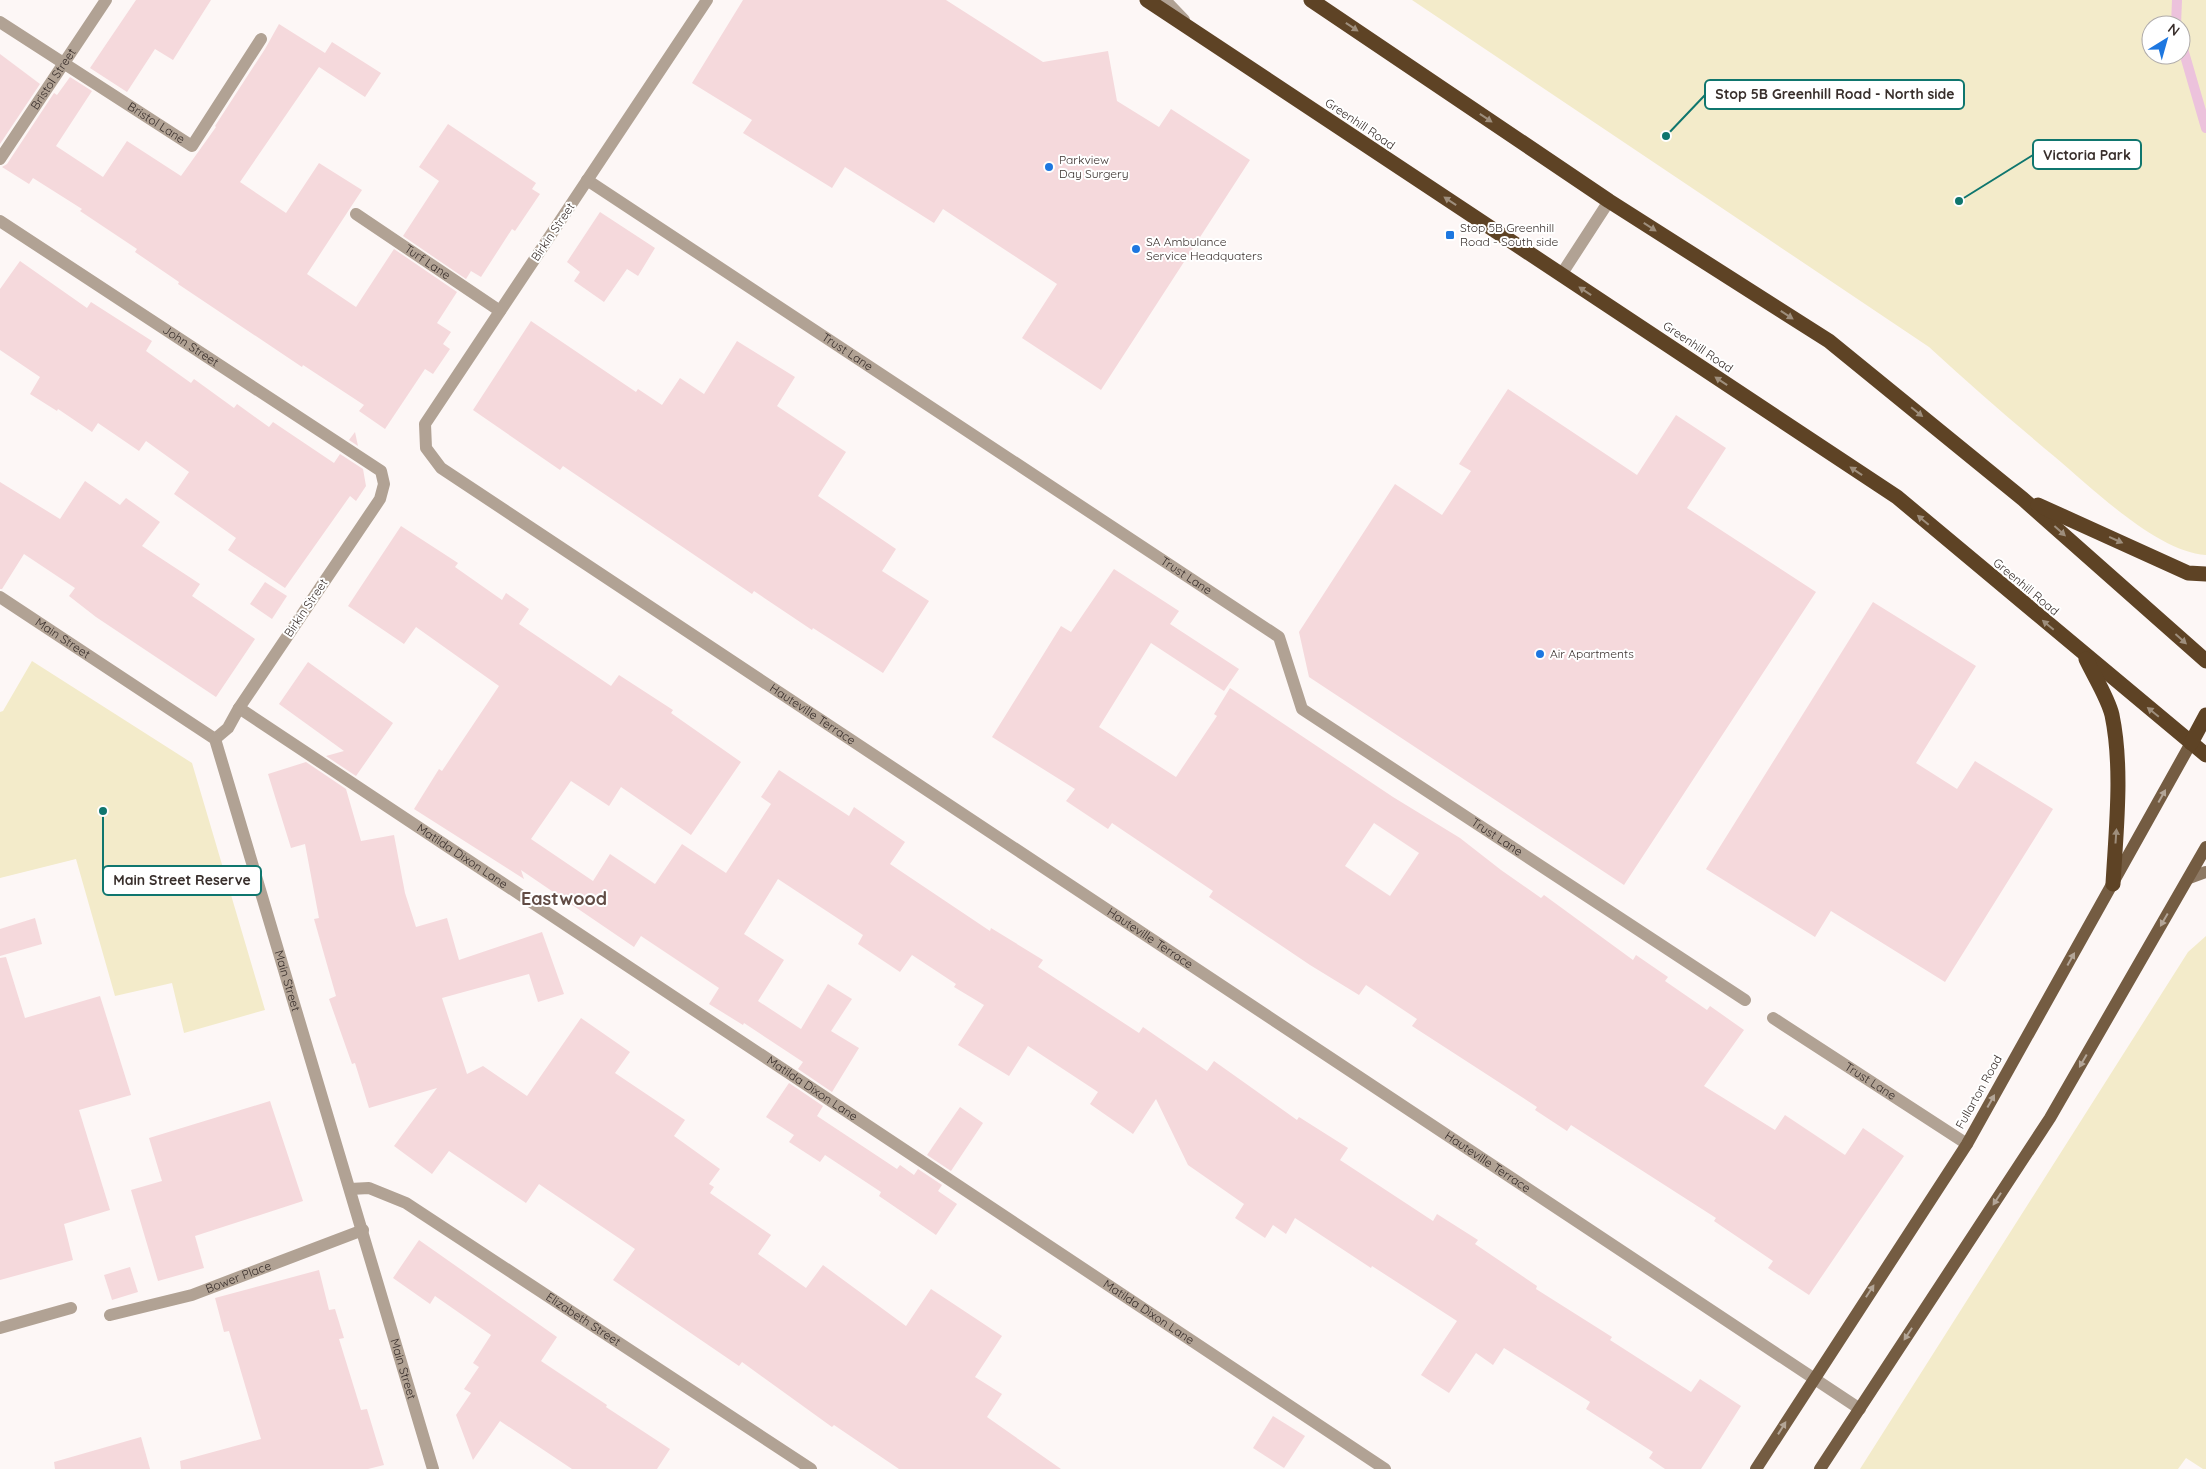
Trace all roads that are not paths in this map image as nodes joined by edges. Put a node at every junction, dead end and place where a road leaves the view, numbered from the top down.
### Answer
1 (106, 0) edge
2 (707, 0) edge
3 (1147, 0) edge
4 (1164, 0) edge
5 (1311, 0) edge
6 (0, 22) edge
7 (1198, 34) junction
8 (261, 39) dead end
9 (64, 64) junction
10 (0, 159) edge
11 (588, 180) junction
12 (1609, 201) junction
13 (356, 214) dead end
14 (0, 221) edge
15 (1561, 275) junction
16 (500, 311) junction
17 (441, 468) joint
18 (381, 471) joint
19 (2023, 499) junction
20 (2206, 574) edge
21 (0, 597) edge
22 (2085, 656) junction
23 (2206, 661) edge
24 (240, 708) junction
25 (2206, 715) edge
26 (215, 739) junction
27 (2191, 743) junction
28 (2206, 755) edge
29 (2206, 847) edge
30 (2206, 872) edge
31 (2189, 878) junction
32 (2112, 884) junction
33 (1745, 1000) dead end
34 (1772, 1018) dead end
35 (1967, 1144) junction
36 (350, 1189) junction
37 (362, 1230) junction
38 (71, 1308) dead end
39 (110, 1315) dead end
40 (0, 1328) edge
41 (1813, 1378) junction
42 (1860, 1409) junction
43 (433, 1469) edge
44 (811, 1469) edge
45 (1385, 1469) edge
46 (1756, 1469) edge
47 (1820, 1469) edge

1 - 9 street, Bristol Street
2 - 11 street, Birkin Street
3 - 7 highway, Greenhill Road
4 - 7 street
5 -> 12 highway
6 - 9 street
15 -> 7 highway, Greenhill Road
8 - 9 street, Bristol Lane
9 - 10 street, Bristol Street
11 - 16 street, Birkin Street
11 - 33 street, Trust Lane
12 - 15 street
12 -> 19 highway
13 - 16 street, Turf Lane
14 - 18 street, John Street
22 -> 15 highway, Greenhill Road
16 - 17 street, Birkin Street
17 - 41 street, Hauteville Terrace
18 - 24 street, Birkin Street
19 -> 20 highway
19 -> 23 highway
21 - 26 street, Main Street
27 -> 22 highway, Greenhill Road
32 -> 22 highway
24 - 26 street, Birkin Street
24 - 45 street, Matilda Dixon Lane
25 - 27 highway, Fullarton Road
26 - 36 street, Main Street
27 - 28 highway, Greenhill Road
32 -> 27 main road, Fullarton Road
29 - 31 main road
30 - 31 main road
31 -> 42 main road
35 -> 32 main road, Fullarton Road
34 - 35 street, Trust Lane
41 -> 35 main road, Fullarton Road
36 - 37 street, Main Street
36 - 44 street, Elizabeth Street
37 - 39 street, Bower Place
37 - 43 street, Main Street
38 - 40 street
41 - 42 street, Hauteville Terrace
46 -> 41 main road, Fullarton Road
42 - 47 main road

